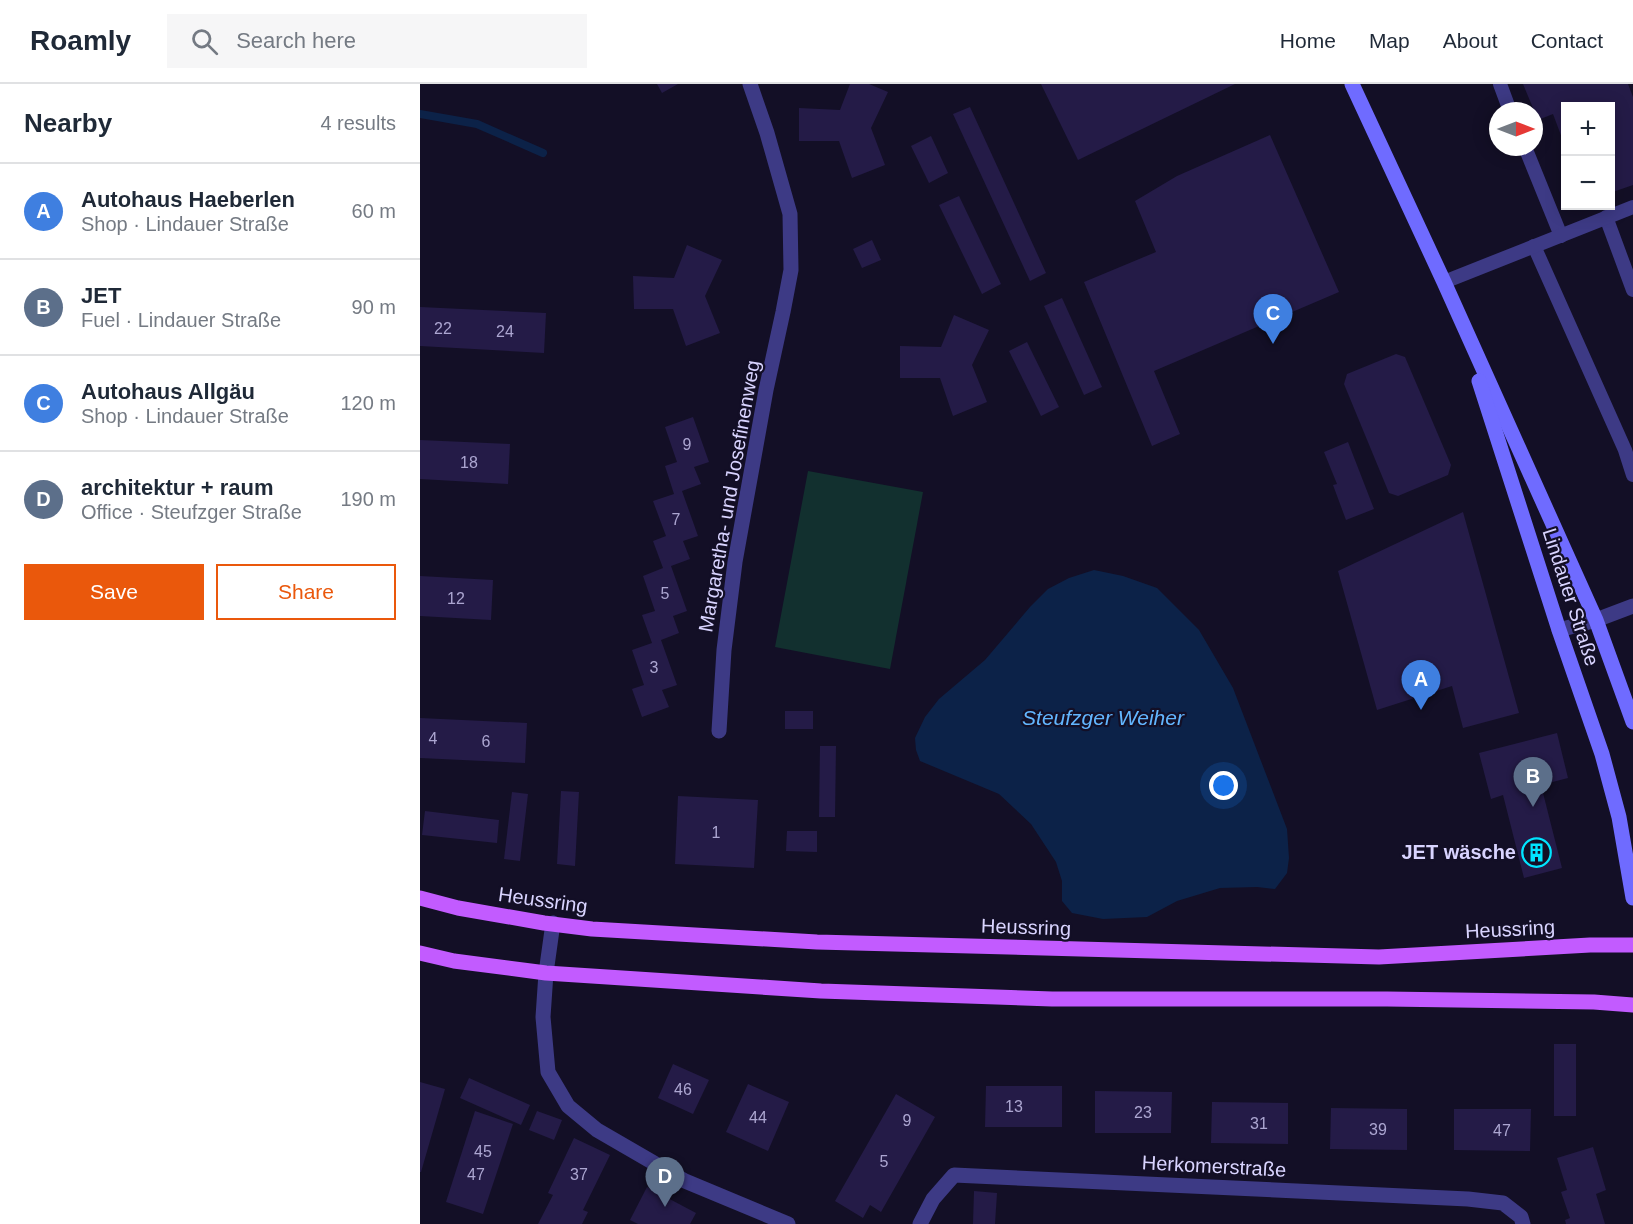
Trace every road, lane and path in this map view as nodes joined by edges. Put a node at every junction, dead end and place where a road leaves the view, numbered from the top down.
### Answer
1 (750, 84) edge
2 (1352, 84) edge
3 (1500, 84) edge
4 (1507, 102) edge
5 (1529, 156) edge
6 (1633, 207) edge
7 (1606, 217) junction
8 (1561, 236) junction
9 (1534, 246) junction
10 (1444, 282) junction
11 (1633, 290) edge
12 (1457, 312) junction
13 (1633, 476) edge
14 (1633, 606) edge
15 (1596, 620) junction
16 (1559, 630) junction
17 (1633, 722) edge
18 (719, 731) dead end
19 (420, 898) edge
20 (1633, 898) edge
21 (553, 923) junction
22 (1633, 945) edge
23 (420, 953) edge
24 (546, 973) junction
25 (1633, 1005) edge
26 (788, 1224) edge
27 (920, 1224) edge
28 (1523, 1224) edge

1 - 18 street, Margaretha- und Josefinenweg
2 - 10 main road, Lindauer Straße
3 - 4 lane
5 - 8 lane
6 - 7 lane
7 - 8 lane
7 - 11 lane
8 - 9 lane
9 - 10 lane
9 - 13 lane
10 - 12 main road, Lindauer Straße
12 - 15 main road, Lindauer Straße
12 - 16 main road, Lindauer Straße
14 - 15 street
15 - 16 street
15 - 17 main road, Lindauer Straße
16 - 20 main road, Lindauer Straße
19 - 21 main road, Heussring
21 - 22 main road, Heussring
21 - 24 street
23 - 24 main road
24 - 25 main road
24 - 26 street
27 - 28 street, Herkomerstraße

